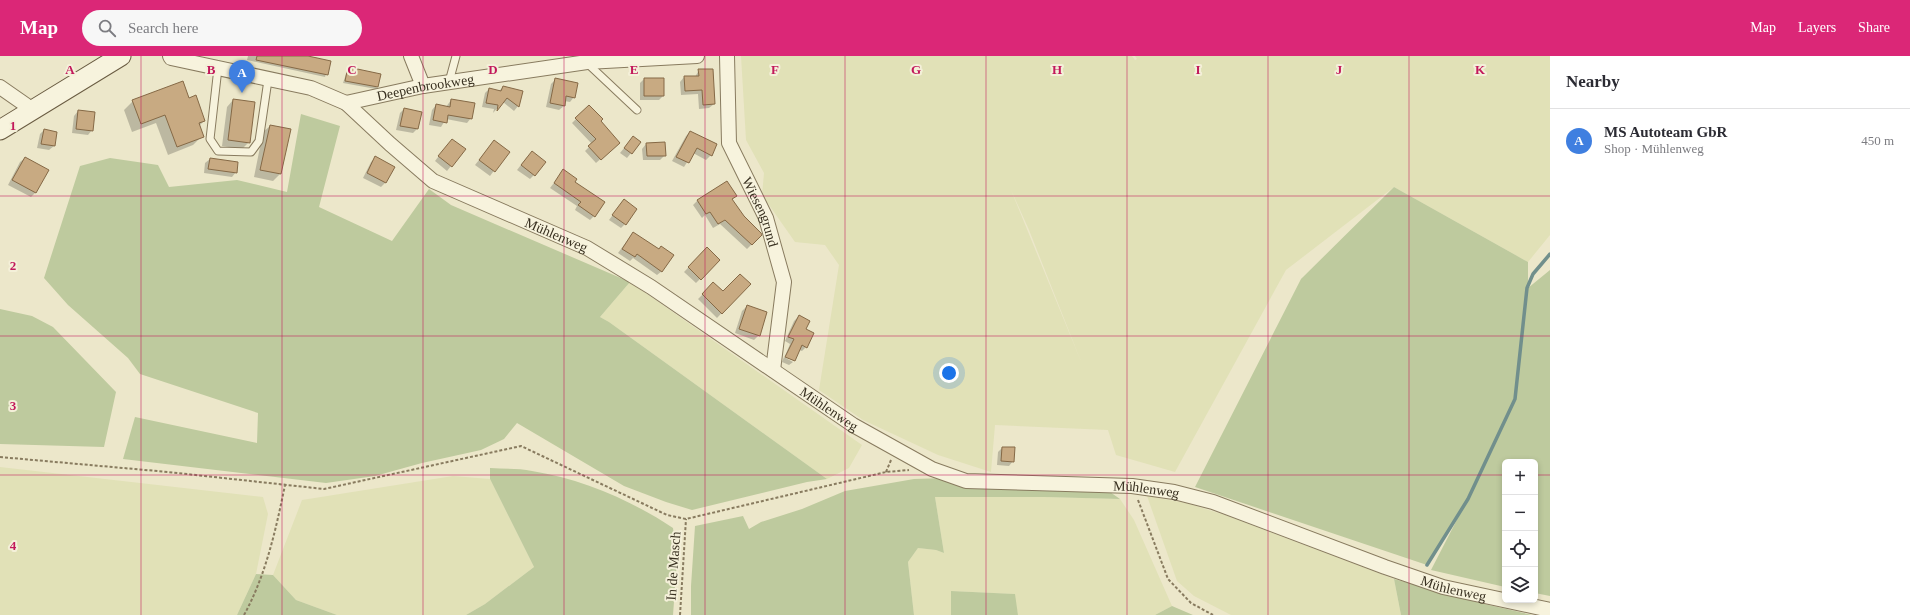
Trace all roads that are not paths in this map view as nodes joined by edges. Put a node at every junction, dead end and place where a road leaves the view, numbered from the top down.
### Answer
1 (121, 56) edge
2 (170, 56) edge
3 (411, 56) edge
4 (456, 56) edge
5 (697, 56) edge
6 (727, 56) edge
7 (587, 62) junction
8 (218, 68) junction
9 (268, 80) junction
10 (449, 82) junction
11 (423, 86) junction
12 (0, 87) edge
13 (346, 103) junction
14 (33, 110) junction
15 (637, 110) dead end
16 (0, 130) edge
17 (773, 370) junction
18 (1550, 610) edge

1 - 14 main road
2 - 8 street, Mühlenweg
3 - 11 street
4 - 10 lane
5 - 7 street, Deepenbrookweg
6 - 17 street, Wiesengrund
7 - 10 street, Deepenbrookweg
7 - 15 lane
8 - 9 street, Mühlenweg
8 - 9 lane
9 - 13 street, Mühlenweg
10 - 11 street, Deepenbrookweg
11 - 13 street, Deepenbrookweg
12 - 14 street
13 - 17 street, Mühlenweg
14 - 16 main road
17 - 18 street, Mühlenweg

